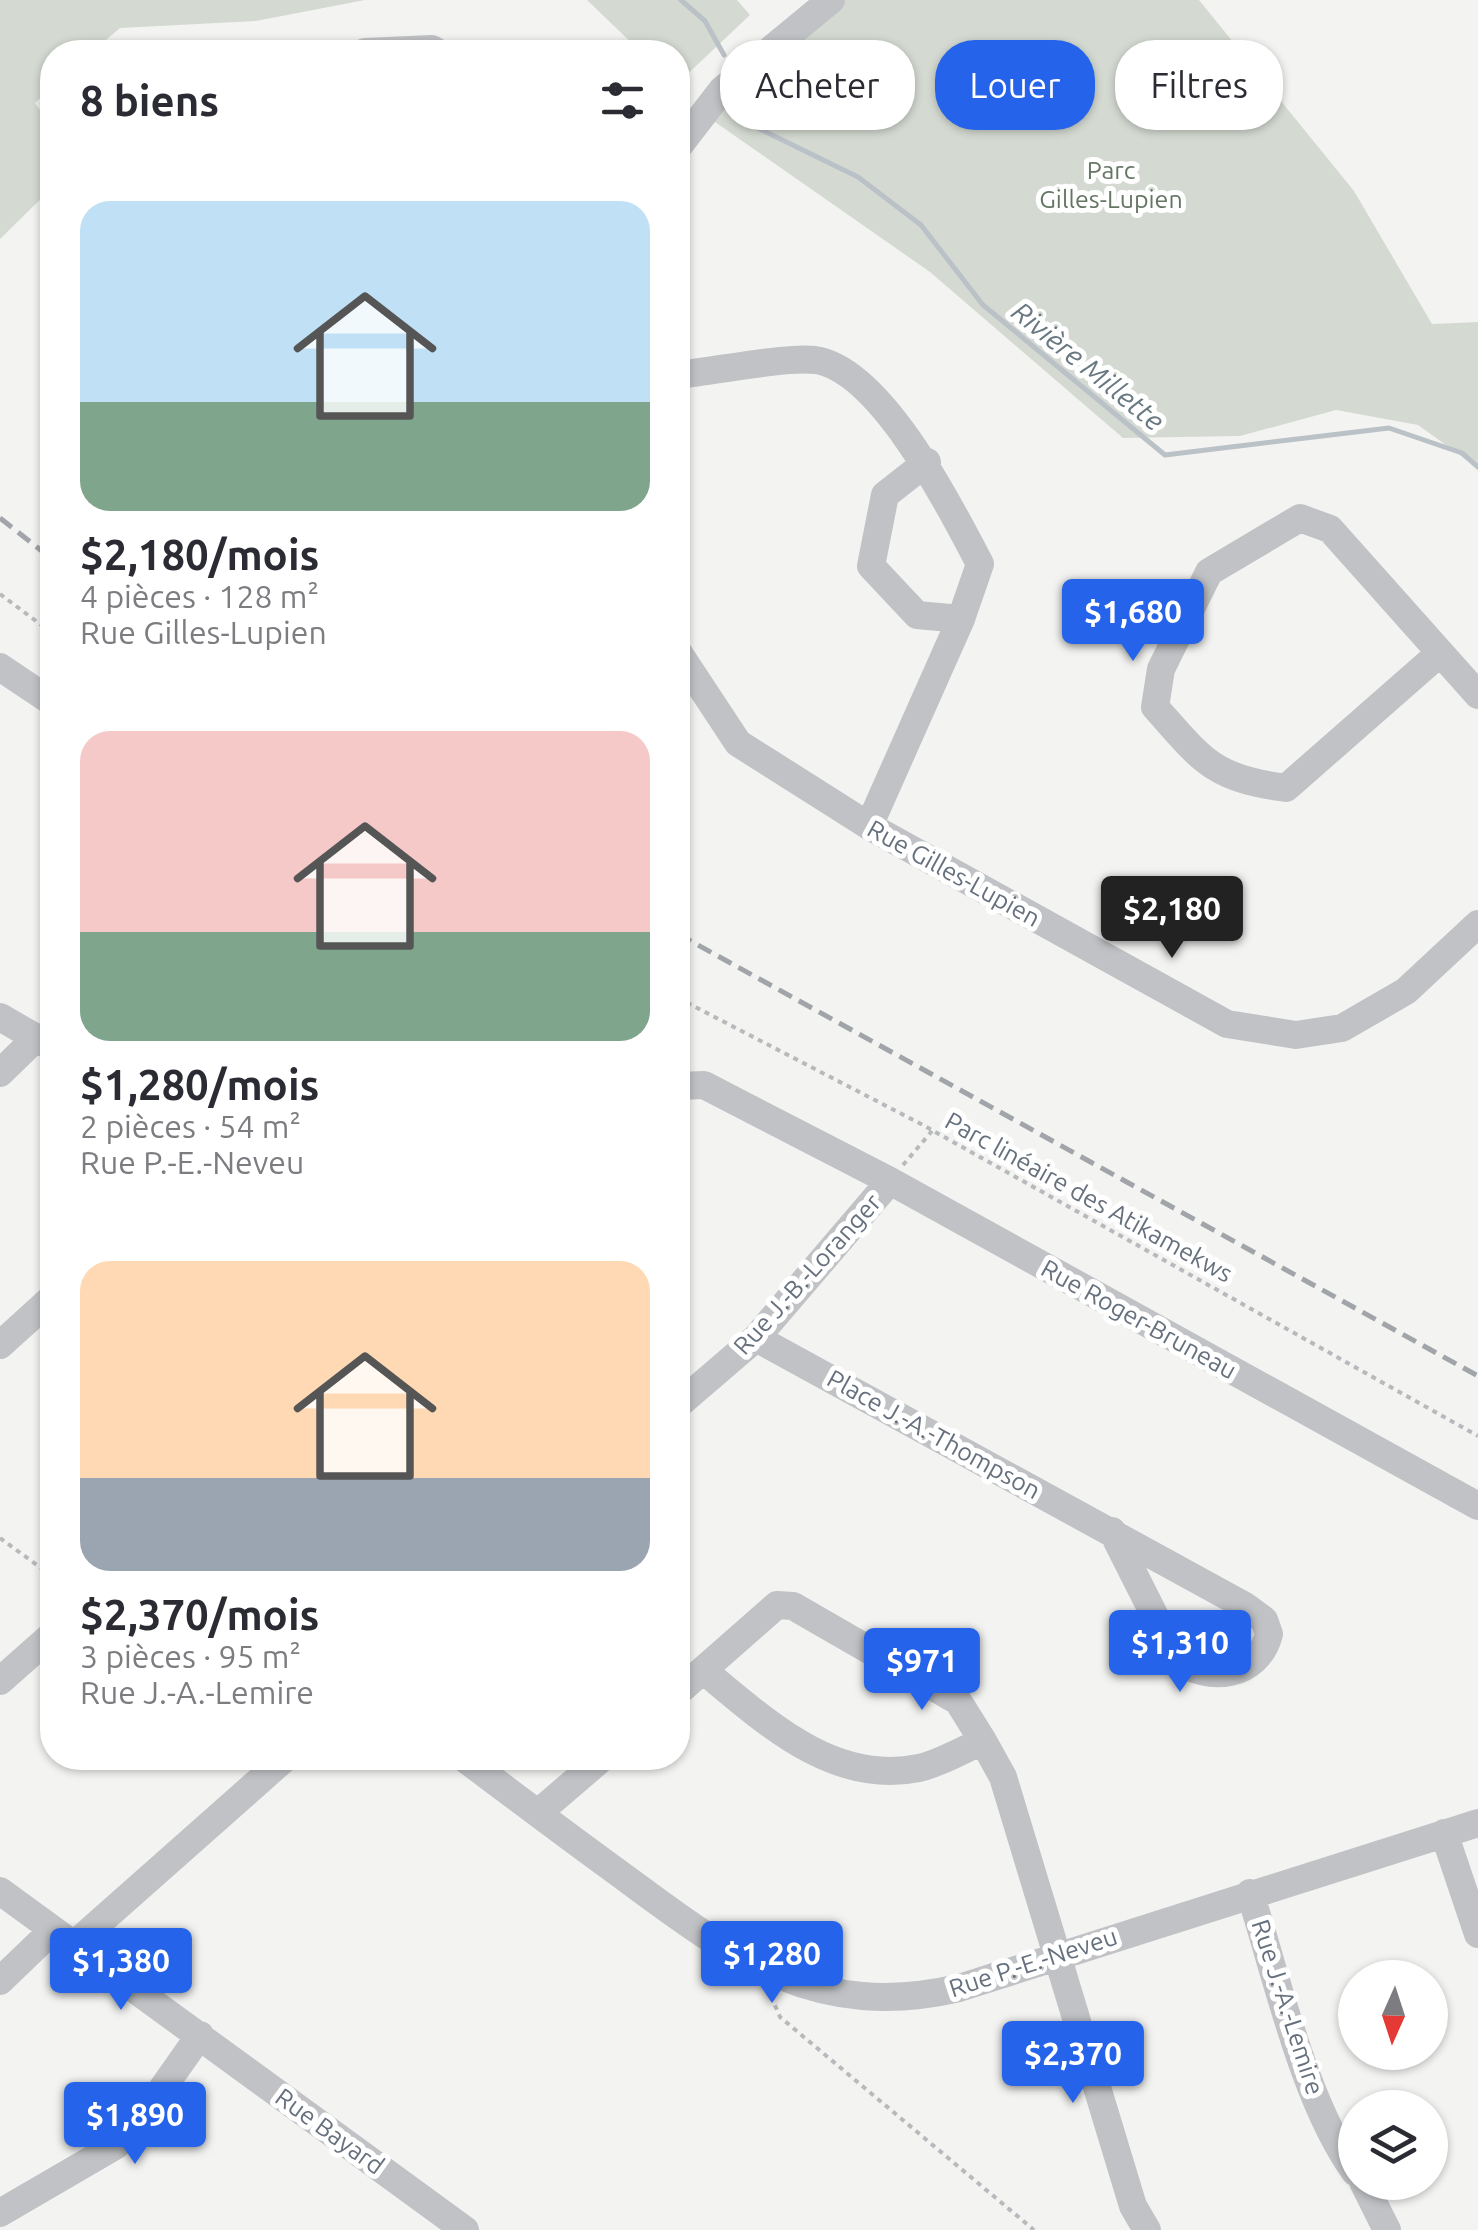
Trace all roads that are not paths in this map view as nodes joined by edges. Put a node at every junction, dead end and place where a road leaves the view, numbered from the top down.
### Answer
1 (831, 0) edge
2 (690, 131) edge
3 (690, 374) edge
4 (927, 462) junction
5 (962, 619) junction
6 (1440, 653) junction
7 (0, 668) edge
8 (690, 670) edge
9 (40, 694) edge
10 (1478, 695) edge
11 (869, 826) junction
12 (1478, 924) edge
13 (0, 1017) edge
14 (40, 1039) edge
15 (40, 1045) edge
16 (0, 1073) edge
17 (690, 1086) edge
18 (890, 1181) junction
19 (40, 1309) edge
20 (756, 1338) junction
21 (0, 1345) edge
22 (690, 1395) edge
23 (1478, 1506) edge
24 (1112, 1531) junction
25 (40, 1646) edge
26 (703, 1670) junction
27 (0, 1681) edge
28 (690, 1681) edge
29 (983, 1741) junction
30 (270, 1770) edge
31 (480, 1770) edge
32 (588, 1770) edge
33 (538, 1813) junction
34 (1478, 1823) edge
35 (1444, 1833) junction
36 (0, 1890) edge
37 (1250, 1894) junction
38 (1478, 1934) edge
39 (64, 1937) junction
40 (1057, 1954) junction
41 (0, 1982) edge
42 (200, 2035) junction
43 (1338, 2145) edge
44 (1372, 2200) edge
45 (0, 2213) edge
46 (465, 2230) edge
47 (1147, 2230) edge
48 (1387, 2230) edge

1 - 2 street
3 - 4 street
4 - 5 street
4 - 5 street
5 - 11 street
6 - 6 street
6 - 10 street
7 - 9 street
8 - 11 street, Rue Gilles-Lupien
11 - 12 street, Rue Gilles-Lupien
13 - 14 street
15 - 16 street
17 - 18 street, Rue Roger-Bruneau
18 - 20 street, Rue J.-B.-Loranger
18 - 23 street, Rue Roger-Bruneau
19 - 21 street
20 - 22 street, Rue J.-B.-Loranger
20 - 24 street, Place J.-A.-Thompson
24 - 24 street, Place J.-A.-Thompson
25 - 27 street
26 - 28 street
26 - 29 street
26 - 29 street
29 - 40 street
30 - 39 street
31 - 33 street, Rue P.-E.-Neveu
32 - 33 street
33 - 40 street, Rue P.-E.-Neveu
34 - 35 street, Rue P.-E.-Neveu
35 - 37 street, Rue P.-E.-Neveu
35 - 38 street
36 - 39 street, Rue Bayard
37 - 40 street, Rue P.-E.-Neveu
37 - 43 street, Rue J.-A.-Lemire
39 - 41 street
39 - 42 street, Rue Bayard
40 - 47 street
42 - 45 street
42 - 46 street, Rue Bayard
44 - 48 street

